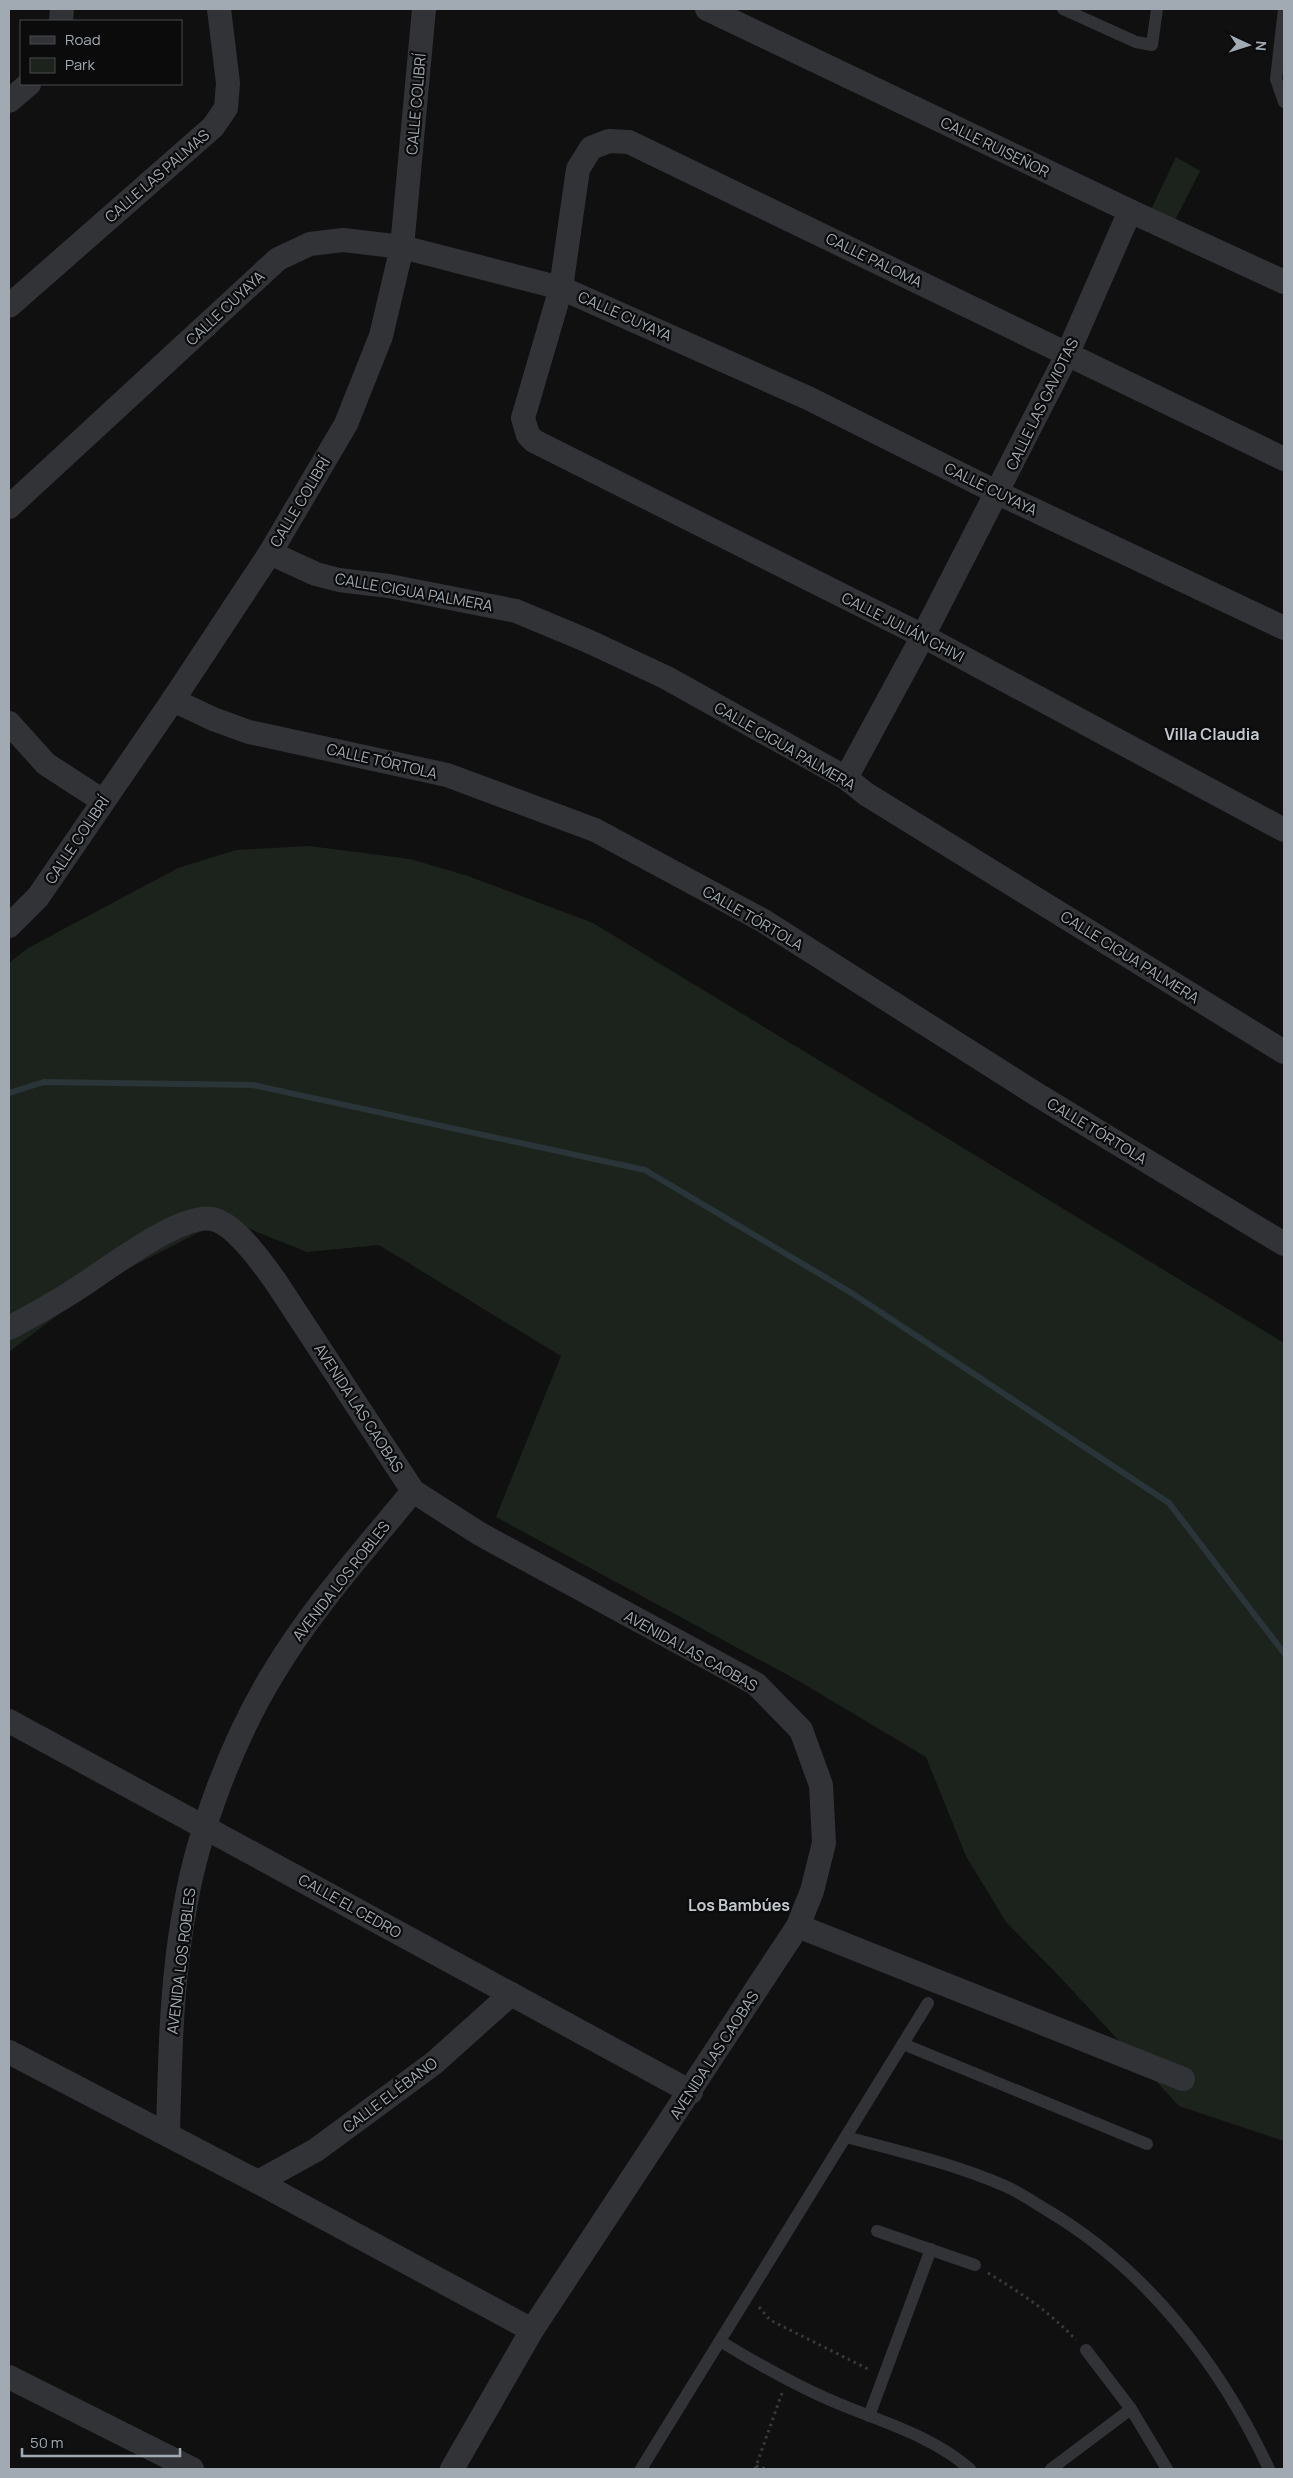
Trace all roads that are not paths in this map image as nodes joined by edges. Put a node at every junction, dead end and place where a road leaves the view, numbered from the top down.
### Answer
1 (219, 9) edge
2 (424, 9) edge
3 (707, 9) edge
4 (1063, 9) edge
5 (1157, 9) edge
6 (1284, 9) edge
7 (28, 85) edge
8 (9, 102) edge
9 (1284, 102) edge
10 (1130, 211) junction
11 (402, 248) junction
12 (1284, 282) edge
13 (561, 288) junction
14 (9, 306) edge
15 (1067, 355) junction
16 (524, 427) joint
17 (1284, 459) edge
18 (998, 493) junction
19 (9, 507) edge
20 (270, 553) junction
21 (1284, 628) edge
22 (923, 636) junction
23 (173, 700) junction
24 (9, 723) edge
25 (846, 778) junction
26 (103, 801) junction
27 (1284, 830) edge
28 (9, 926) edge
29 (1284, 1052) edge
30 (1284, 1244) edge
31 (9, 1328) edge
32 (413, 1491) junction
33 (9, 1721) edge
34 (206, 1827) junction
35 (798, 1926) junction
36 (511, 1994) junction
37 (928, 2003) dead end
38 (903, 2044) junction
39 (9, 2052) edge
40 (1183, 2079) dead end
41 (691, 2092) junction
42 (168, 2135) junction
43 (846, 2137) junction
44 (1146, 2144) dead end
45 (258, 2182) junction
46 (877, 2231) dead end
47 (931, 2249) junction
48 (975, 2265) road end
49 (532, 2330) junction
50 (720, 2341) junction
51 (1086, 2350) road end
52 (9, 2377) edge
53 (1131, 2409) junction
54 (869, 2416) junction
55 (1168, 2468) edge
56 (192, 2469) edge
57 (452, 2469) edge
58 (641, 2469) edge
59 (970, 2469) edge
60 (1051, 2469) edge
61 (1269, 2469) edge

1 - 14 street, CALLE LAS PALMAS
2 - 11 street, CALLE COLIBRÍ
3 - 10 street, CALLE RUISEÑOR
4 - 5 lane
6 - 9 lane
7 - 8 street
10 - 12 street, CALLE RUISEÑOR
10 - 15 street, CALLE LAS GAVIOTAS
11 - 13 street, CALLE CUYAYA
11 - 19 street, CALLE CUYAYA
11 - 20 street, CALLE COLIBRÍ
13 - 15 street, CALLE PALOMA
13 - 16 street, CALLE PALOMA
13 - 18 street, CALLE CUYAYA
15 - 17 street, CALLE PALOMA
15 - 18 street, CALLE LAS GAVIOTAS
16 - 22 street, CALLE JULIÁN CHIVI
18 - 21 street, CALLE CUYAYA
18 - 22 street, CALLE LAS GAVIOTAS
20 - 23 street, CALLE COLIBRÍ
20 - 25 street, CALLE CIGUA PALMERA
22 - 25 street, CALLE LAS GAVIOTAS
22 - 27 street, CALLE JULIÁN CHIVI
23 - 26 street, CALLE COLIBRÍ
23 - 30 street, CALLE TÓRTOLA
24 - 26 street
25 - 29 street, CALLE CIGUA PALMERA
26 - 28 street, CALLE COLIBRÍ
31 - 32 street, AVENIDA LAS CAOBAS
32 - 34 street, AVENIDA LOS ROBLES
32 - 35 street, AVENIDA LAS CAOBAS
33 - 34 street, CALLE EL CEDRO
34 - 36 street, CALLE EL CEDRO
34 - 42 street, AVENIDA LOS ROBLES
35 - 40 street
35 - 41 street, AVENIDA LAS CAOBAS
36 - 41 street, CALLE EL CEDRO
36 - 45 street, CALLE EL ÉBANO
37 - 38 lane
38 - 43 lane
38 - 44 lane
39 - 42 street
41 - 49 street, AVENIDA LAS CAOBAS
42 - 45 street
43 - 50 lane
43 - 61 lane
45 - 49 street
46 - 47 lane
47 - 48 lane
47 - 54 lane
49 - 57 street, AVENIDA LAS CAOBAS
50 - 54 lane
50 - 58 lane
51 - 53 lane
52 - 56 street
53 - 55 lane
53 - 60 lane
54 - 59 lane

